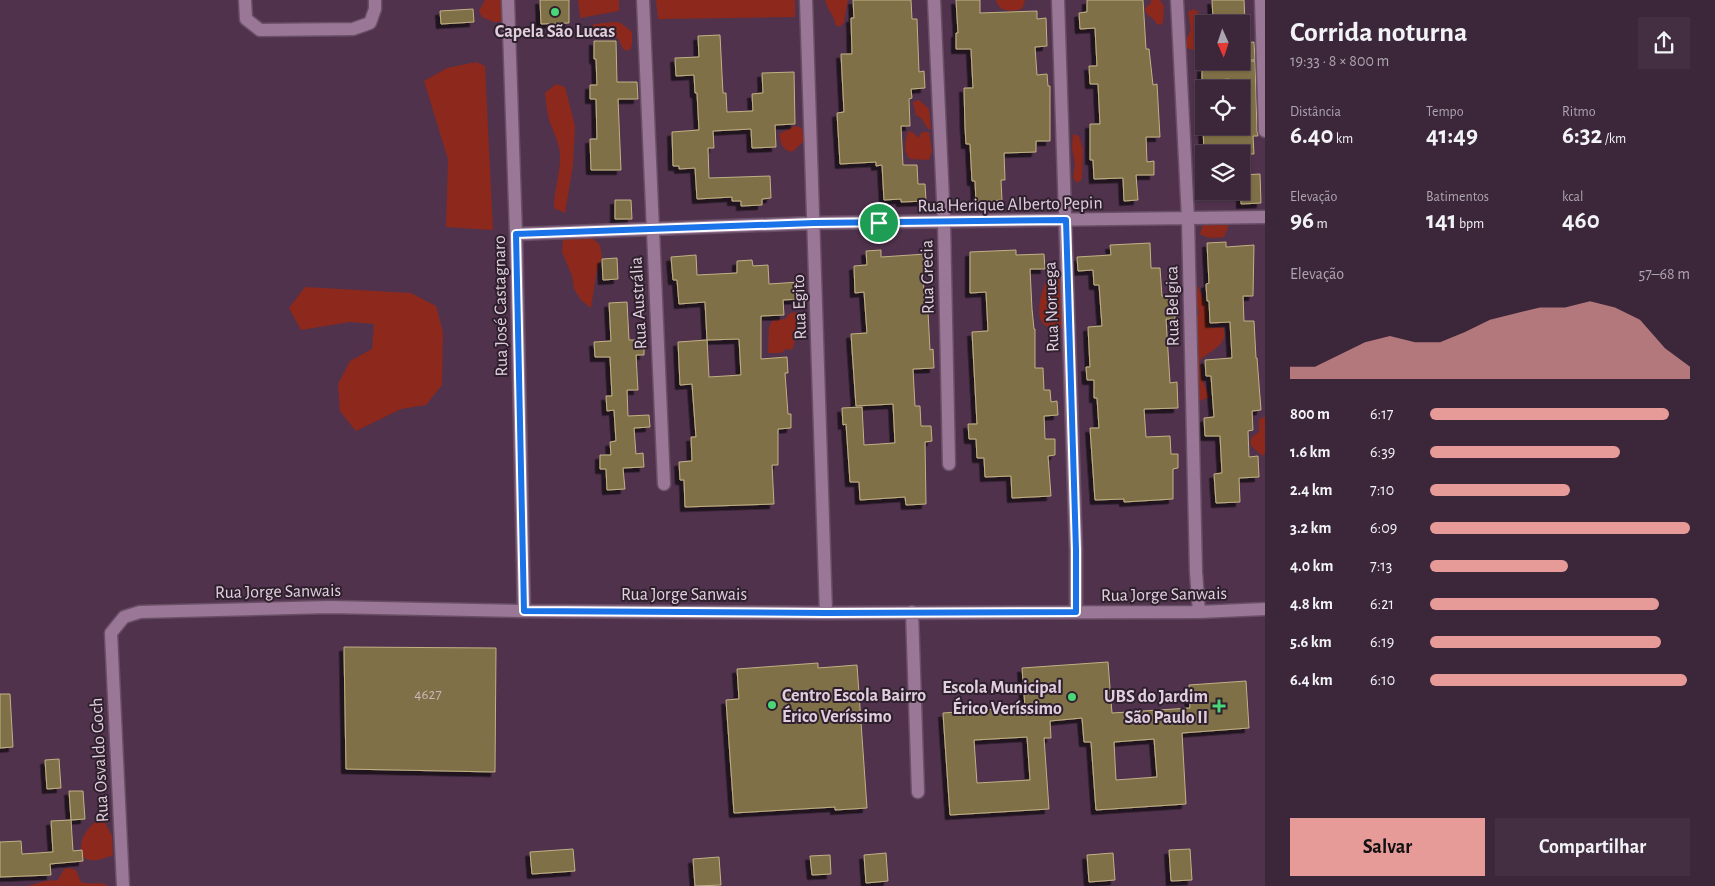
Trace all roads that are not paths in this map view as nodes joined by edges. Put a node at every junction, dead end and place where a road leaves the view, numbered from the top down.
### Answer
1 (245, 0) edge
2 (375, 0) edge
3 (508, 0) edge
4 (643, 0) edge
5 (806, 0) edge
6 (934, 0) edge
7 (1058, 0) edge
8 (1177, 0) edge
9 (1261, 0) edge
10 (1265, 131) edge
11 (1265, 217) edge
12 (1188, 219) junction
13 (1066, 220) junction
14 (814, 223) junction
15 (944, 223) junction
16 (652, 230) junction
17 (516, 234) junction
18 (949, 464) dead end
19 (664, 484) dead end
20 (1265, 609) edge
21 (524, 611) junction
22 (912, 612) junction
23 (1076, 612) junction
24 (1199, 612) junction
25 (826, 613) junction
26 (111, 633) joint
27 (918, 792) dead end
28 (123, 886) edge

1 - 2 street
3 - 17 street, Rua José Castagnaro
4 - 16 street, Rua Austrália
5 - 14 street, Rua Egito
6 - 15 street, Rua Grecia
7 - 13 street, Rua Noruega
8 - 12 street, Rua Belgica
9 - 10 street
11 - 12 street, Rua Herique Alberto Pepin
12 - 13 street, Rua Herique Alberto Pepin
12 - 24 street, Rua Belgica
13 - 15 street, Rua Herique Alberto Pepin
13 - 23 street, Rua Noruega
14 - 15 street, Rua Herique Alberto Pepin
14 - 16 street, Rua Herique Alberto Pepin
14 - 25 street, Rua Egito
15 - 18 street, Rua Grecia
16 - 17 street, Rua Herique Alberto Pepin
16 - 19 street, Rua Austrália
17 - 21 street, Rua José Castagnaro
20 - 24 street, Rua Jorge Sanwais
21 - 25 street, Rua Jorge Sanwais
21 - 26 street, Rua Jorge Sanwais
22 - 23 street, Rua Jorge Sanwais
22 - 25 street, Rua Jorge Sanwais
22 - 27 street
23 - 24 street, Rua Jorge Sanwais
26 - 28 street, Rua Osvaldo Goch

